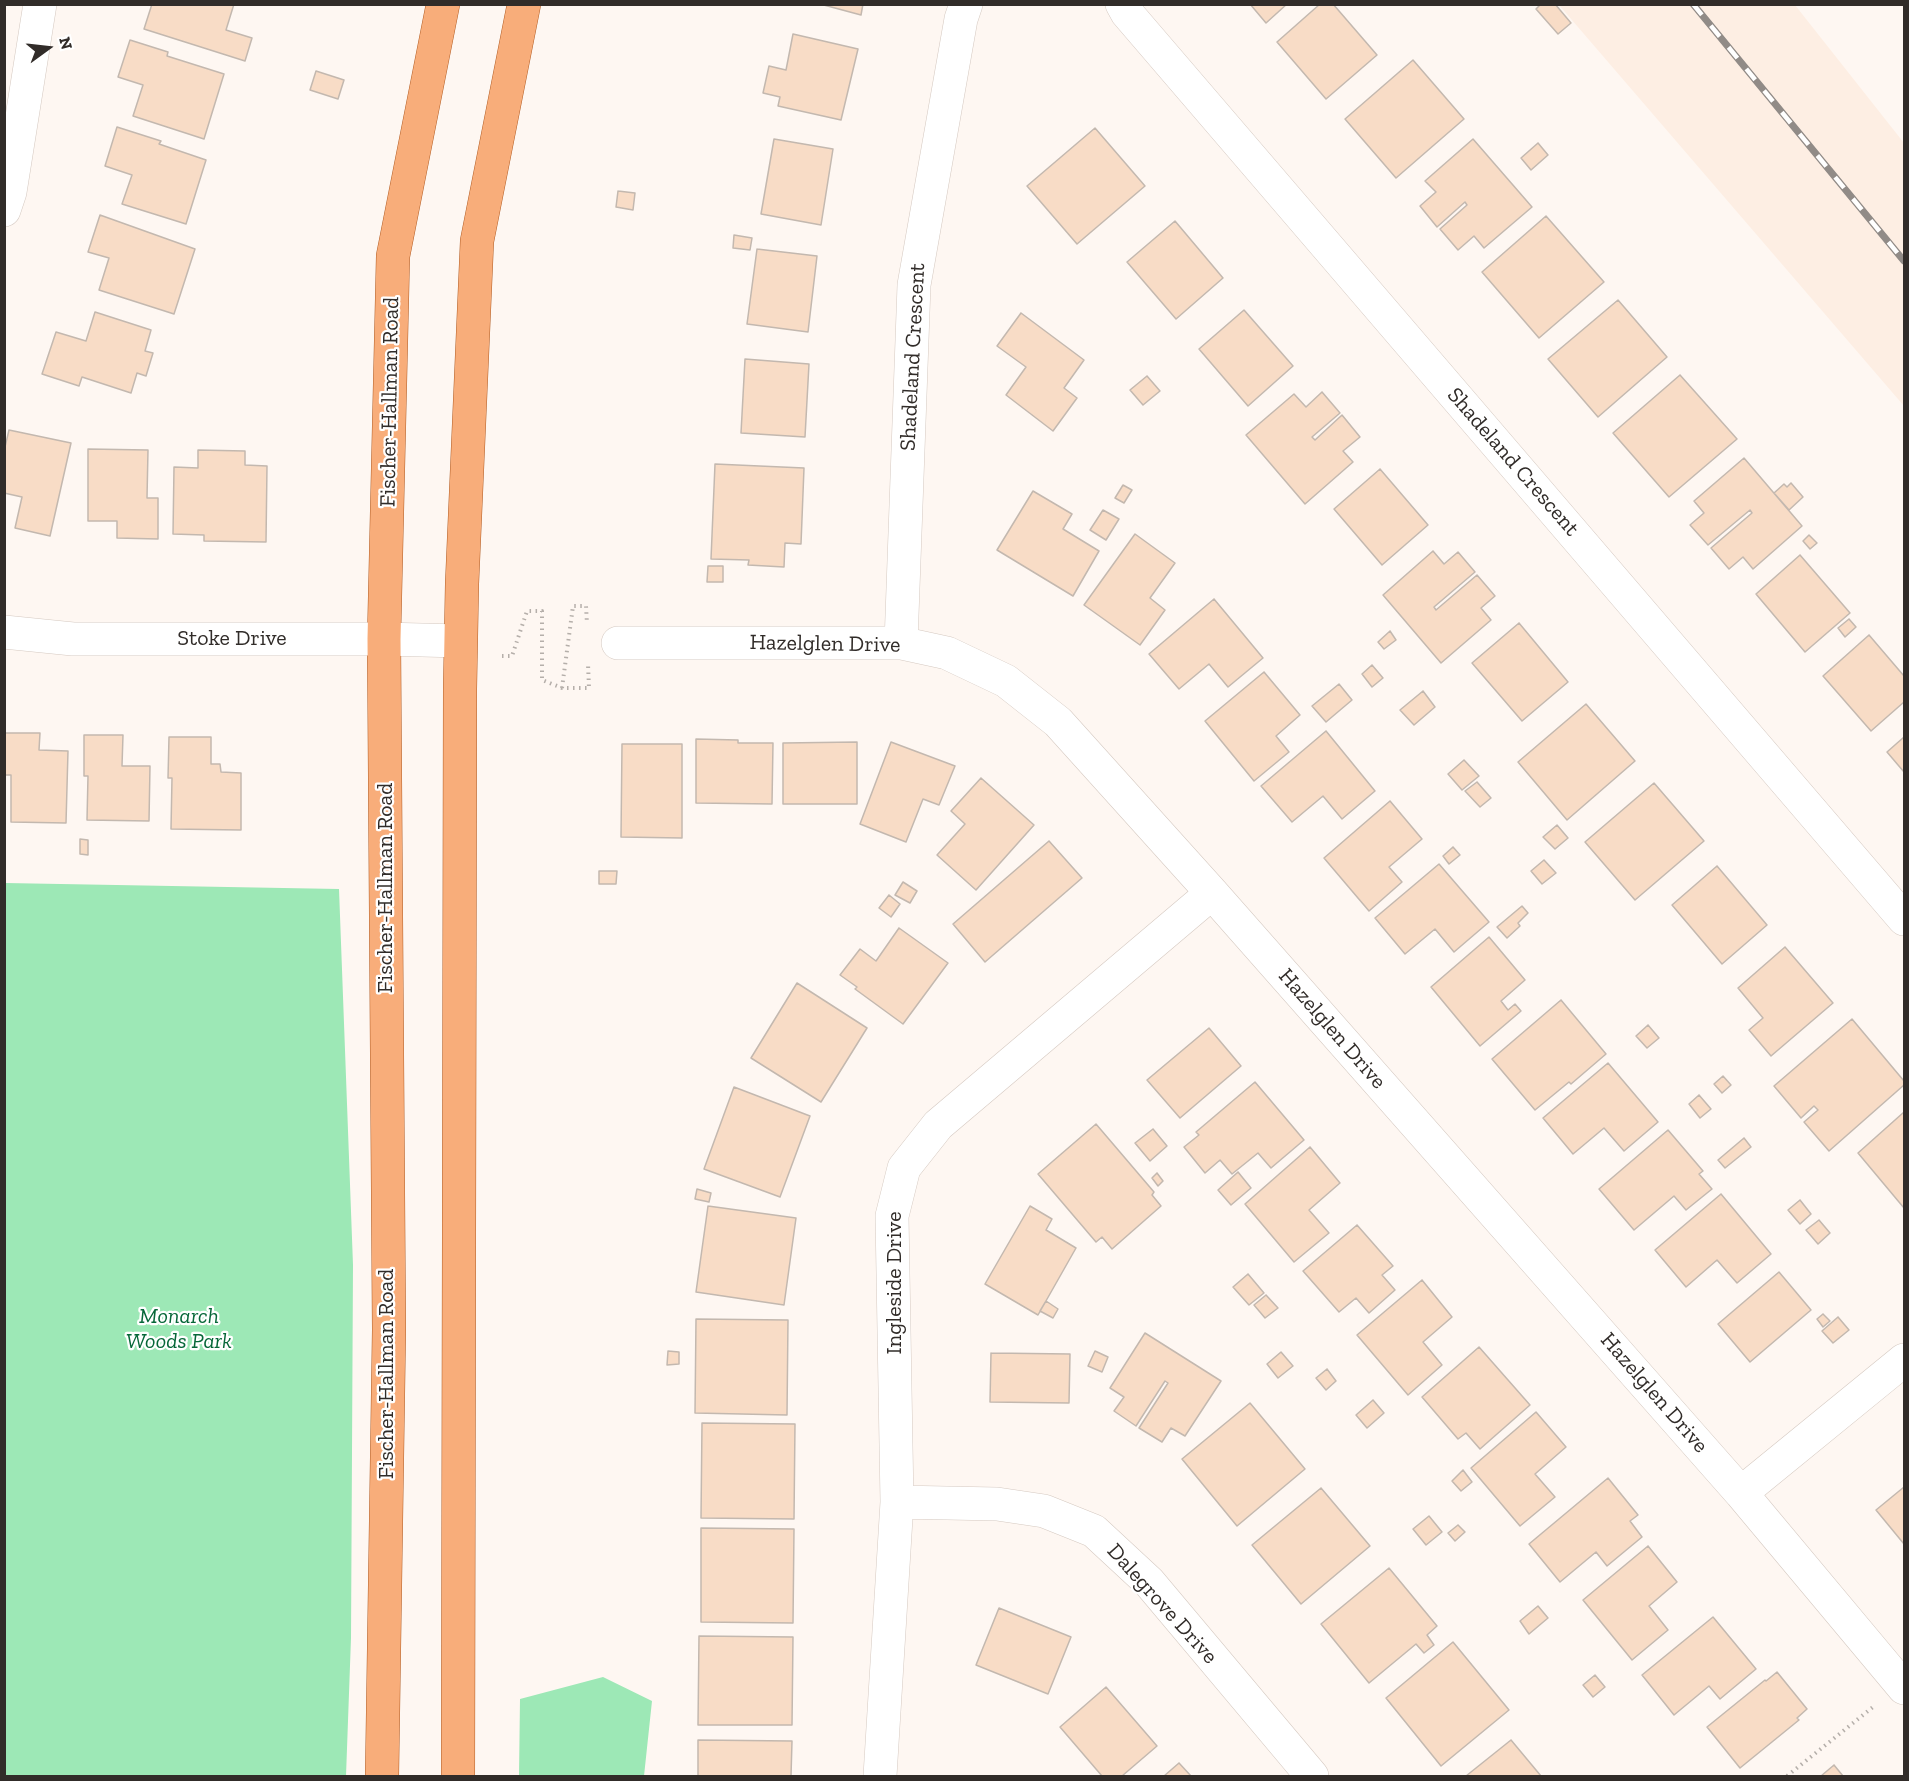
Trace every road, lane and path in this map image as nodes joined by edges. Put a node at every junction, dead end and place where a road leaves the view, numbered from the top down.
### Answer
1 (40, 4) edge
2 (443, 4) edge
3 (524, 4) edge
4 (966, 4) edge
5 (1122, 4) edge
6 (4, 210) edge
7 (587, 630) dead end
8 (4, 632) edge
9 (384, 639) junction
10 (460, 641) junction
11 (901, 643) junction
12 (603, 648) joint
13 (502, 656) dead end
14 (562, 688) junction
15 (1212, 893) junction
16 (1905, 919) edge
17 (1905, 1360) edge
18 (1742, 1493) junction
19 (897, 1502) junction
20 (1903, 1686) edge
21 (382, 1776) edge
22 (458, 1776) edge
23 (880, 1776) edge
24 (1312, 1776) edge
25 (1787, 1776) edge

1 - 6 street
2 - 9 main road, Fischer-Hallman Road
3 - 10 main road
4 - 11 street, Shadeland Crescent
5 - 16 street, Shadeland Crescent
7 - 14 path
8 - 9 street, Stoke Drive
9 - 10 street, Stoke Drive
9 - 21 main road, Fischer-Hallman Road
10 - 22 main road
11 - 12 street, Hazelglen Drive
11 - 15 street, Hazelglen Drive
12 - 14 path
13 - 14 path
15 - 18 street, Hazelglen Drive
15 - 19 street, Ingleside Drive
17 - 18 street
18 - 20 street, Hazelglen Drive
19 - 23 street, Ingleside Drive
19 - 24 street, Dalegrove Drive
20 - 25 path

